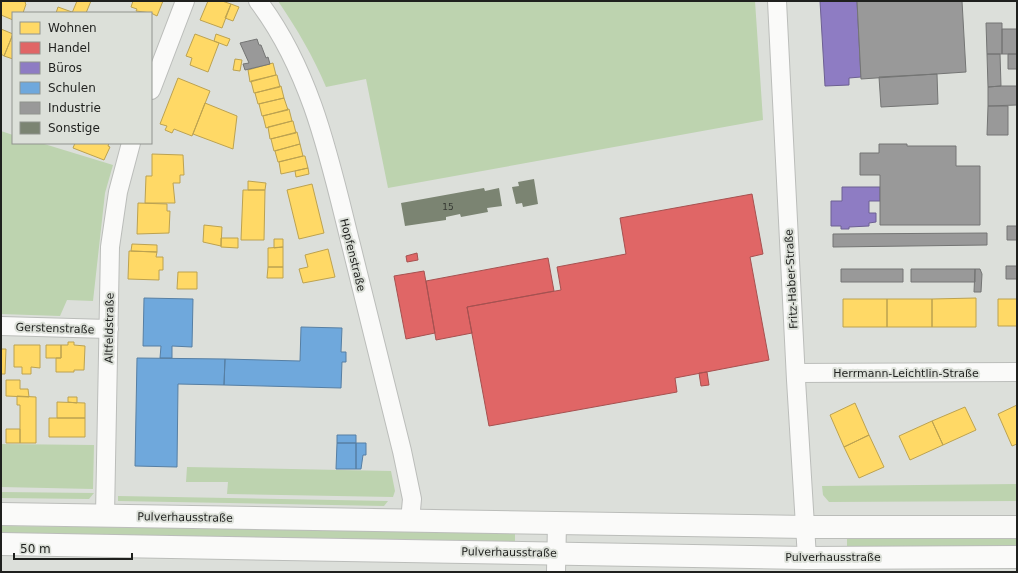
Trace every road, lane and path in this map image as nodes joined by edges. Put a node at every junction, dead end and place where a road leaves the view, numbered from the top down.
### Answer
1 (186, 1) edge
2 (258, 1) edge
3 (777, 1) edge
4 (152, 87) edge
5 (131, 144) edge
6 (1, 326) edge
7 (109, 329) junction
8 (1017, 372) edge
9 (796, 374) junction
10 (1, 514) edge
11 (105, 516) junction
12 (410, 521) junction
13 (557, 523) junction
14 (806, 527) junction
15 (1017, 527) edge
16 (1, 544) edge
17 (1017, 557) edge
18 (807, 558) junction
19 (557, 563) edge

1 - 4 street
2 - 12 street, Hopfenstraße
3 - 9 street, Fritz-Haber-Straße
5 - 7 street, Altfeldstraße
6 - 7 street, Gerstenstraße
7 - 11 street, Altfeldstraße
8 - 9 street, Herrmann-Leichtlin-Straße
9 - 14 street, Fritz-Haber-Straße
10 - 11 main road, Pulverhausstraße
11 - 12 main road, Pulverhausstraße
12 - 13 main road, Pulverhausstraße
13 - 14 main road, Pulverhausstraße
13 - 19 street
14 - 15 main road, Pulverhausstraße
14 - 18 street, Fritz-Haber-Straße
16 - 19 main road, Pulverhausstraße
17 - 18 main road, Pulverhausstraße
18 - 19 main road, Pulverhausstraße

